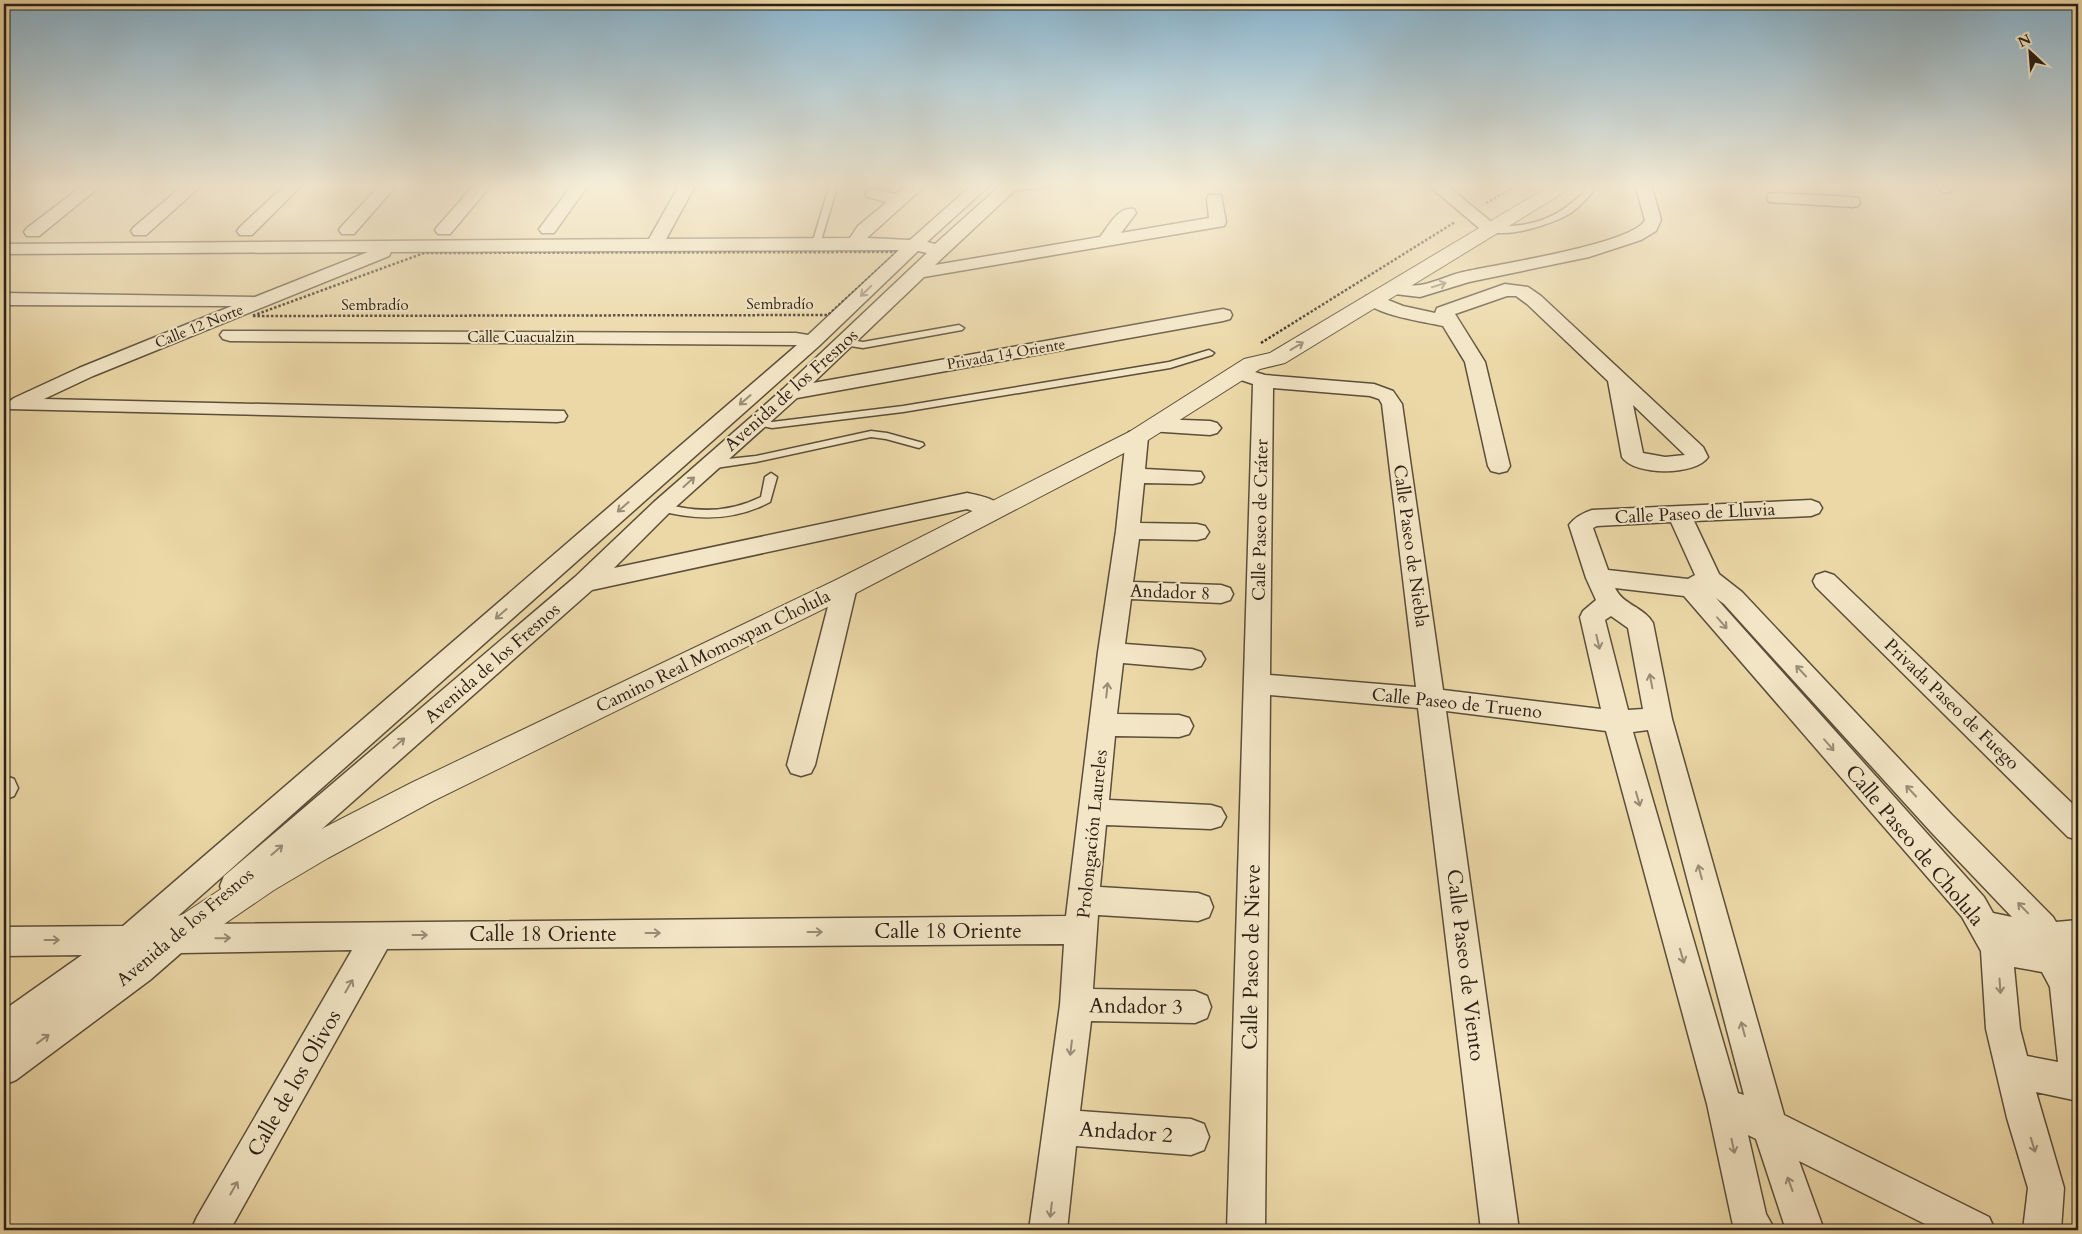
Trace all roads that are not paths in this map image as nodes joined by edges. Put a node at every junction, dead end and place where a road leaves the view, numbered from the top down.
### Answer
1 (656, 242) edge
2 (918, 242) edge
3 (948, 242) edge
4 (1103, 242) edge
5 (1453, 242) edge
6 (1458, 242) edge
7 (1618, 242) edge
8 (855, 243) joint
9 (816, 244) joint
10 (654, 245) junction
11 (914, 245) junction
12 (397, 246) junction
13 (4, 249) edge
14 (939, 250) junction
15 (918, 273) junction
16 (1382, 294) junction
17 (4, 300) edge
18 (255, 309) junction
19 (1223, 316) dead end
20 (1447, 317) junction
21 (959, 328) dead end
22 (230, 334) dead end
23 (812, 342) junction
24 (844, 342) junction
25 (1209, 353) dead end
26 (1252, 373) junction
27 (1618, 379) dead end
28 (790, 393) junction
29 (10, 407) edge
30 (557, 416) dead end
31 (757, 422) junction
32 (1210, 428) dead end
33 (1146, 432) junction
34 (919, 445) dead end
35 (709, 464) junction
36 (1499, 466) dead end
37 (1132, 476) junction
38 (771, 477) dead end
39 (1192, 477) dead end
40 (662, 507) junction
41 (1811, 508) dead end
42 (992, 511) junction
43 (1679, 514) junction
44 (1128, 530) junction
45 (1197, 532) dead end
46 (1825, 581) dead end
47 (584, 583) junction
48 (1700, 583) junction
49 (845, 587) junction
50 (1119, 590) junction
51 (1604, 591) junction
52 (1221, 594) dead end
53 (1111, 652) junction
54 (1192, 660) dead end
55 (1256, 684) junction
56 (1432, 699) junction
57 (1658, 719) junction
58 (1617, 722) junction
59 (1104, 726) junction
60 (1179, 726) dead end
61 (801, 766) dead end
62 (1094, 812) junction
63 (1211, 817) dead end
64 (2078, 828) edge
65 (1198, 908) dead end
66 (1083, 915) junction
67 (2078, 934) edge
68 (378, 935) junction
69 (1991, 937) junction
70 (174, 939) junction
71 (4, 940) edge
72 (129, 940) junction
73 (2059, 953) edge
74 (1076, 1005) junction
75 (1195, 1007) dead end
76 (4, 1030) edge
77 (4, 1068) edge
78 (2013, 1070) junction
79 (2078, 1083) edge
80 (1724, 1104) junction
81 (1770, 1127) junction
82 (1061, 1128) junction
83 (1191, 1137) dead end
84 (210, 1230) edge
85 (1048, 1230) edge
86 (1246, 1230) edge
87 (1500, 1230) edge
88 (1756, 1230) edge
89 (1805, 1230) edge
90 (1976, 1230) edge
91 (2042, 1230) edge

1 - 10 street
2 - 11 street, Avenida de los Fresnos
3 - 14 street, Avenida de los Fresnos
4 - 15 street
5 - 26 street
6 - 16 street
16 -> 7 street
8 - 9 street
8 - 11 street
9 - 10 street
10 - 12 street
11 - 14 street
11 -> 23 street, Avenida de los Fresnos
12 - 13 street
12 - 18 street, Calle 12 Norte
14 - 15 street, Avenida de los Fresnos
15 - 24 street, Avenida de los Fresnos
16 - 20 street
26 -> 16 street
17 - 18 street
18 - 29 street, Calle 12 Norte
19 - 28 street, Privada 14 Oriente
20 - 27 street
20 - 36 street
21 - 24 lane
22 - 23 street, Calle Cuacualzin
23 -> 72 street, Avenida de los Fresnos
24 - 28 street, Avenida de los Fresnos
25 - 31 lane
26 - 33 street, Camino Real Momoxpan Cholula
26 - 55 street, Calle Paseo de Cráter
26 - 56 street, Calle Paseo de Niebla
28 - 31 street, Avenida de los Fresnos
29 - 30 street
31 - 35 street, Avenida de los Fresnos
32 - 33 street
33 - 37 street, Prolongación Laureles
33 - 42 street, Camino Real Momoxpan Cholula
34 - 35 lane
40 -> 35 street, Avenida de los Fresnos
37 - 39 street
37 - 44 street, Prolongación Laureles
38 - 40 lane
40 - 47 street, Avenida de los Fresnos
41 - 43 street, Calle Paseo de Lluvia
42 - 47 street
42 - 49 street, Camino Real Momoxpan Cholula
43 - 48 street, Calle Paseo de Cholula
43 - 51 street, Calle Paseo de Lluvia
44 - 45 street
44 - 50 street, Prolongación Laureles
46 - 64 street, Privada Paseo de Fuego
70 -> 47 street, Avenida de los Fresnos
48 - 51 street
48 -> 69 street, Calle Paseo de Cholula
73 -> 48 street, Calle Paseo de Cholula
49 - 61 street
49 - 70 street, Camino Real Momoxpan Cholula
50 - 52 street, Andador 8
50 - 53 street, Prolongación Laureles
57 -> 51 street
51 -> 58 street
53 - 54 street
59 -> 53 street, Prolongación Laureles
55 - 56 street, Calle Paseo de Trueno
55 - 86 street, Calle Paseo de Nieve
56 - 58 street, Calle Paseo de Trueno
56 - 87 street, Calle Paseo de Viento
57 - 58 street, Calle Paseo de Trueno
81 -> 57 street
58 -> 80 street
59 - 60 street
59 - 62 street, Prolongación Laureles
62 - 63 street
62 - 66 street, Prolongación Laureles
65 - 66 street, Calle 18 Oriente
68 -> 66 street, Calle 18 Oriente
66 - 74 street, Prolongación Laureles
67 - 73 street
70 -> 68 street, Calle 18 Oriente
84 -> 68 street, Calle de los Olivos
69 - 73 street
69 -> 78 street, Calle Paseo de Cholula
70 - 72 street, Calle 18 Oriente
77 -> 70 street, Avenida de los Fresnos
71 -> 72 street, Calle 18 Oriente
72 - 76 street, Avenida de los Fresnos
73 - 79 street, Calle Paseo de Cholula
74 - 75 street, Andador 3
74 -> 82 street, Prolongación Laureles
78 - 79 street
78 -> 91 street, Calle Paseo de Cholula
80 - 81 street
80 -> 88 street
89 -> 81 street
81 - 90 street
82 - 83 street, Andador 2
82 -> 85 street, Prolongación Laureles

